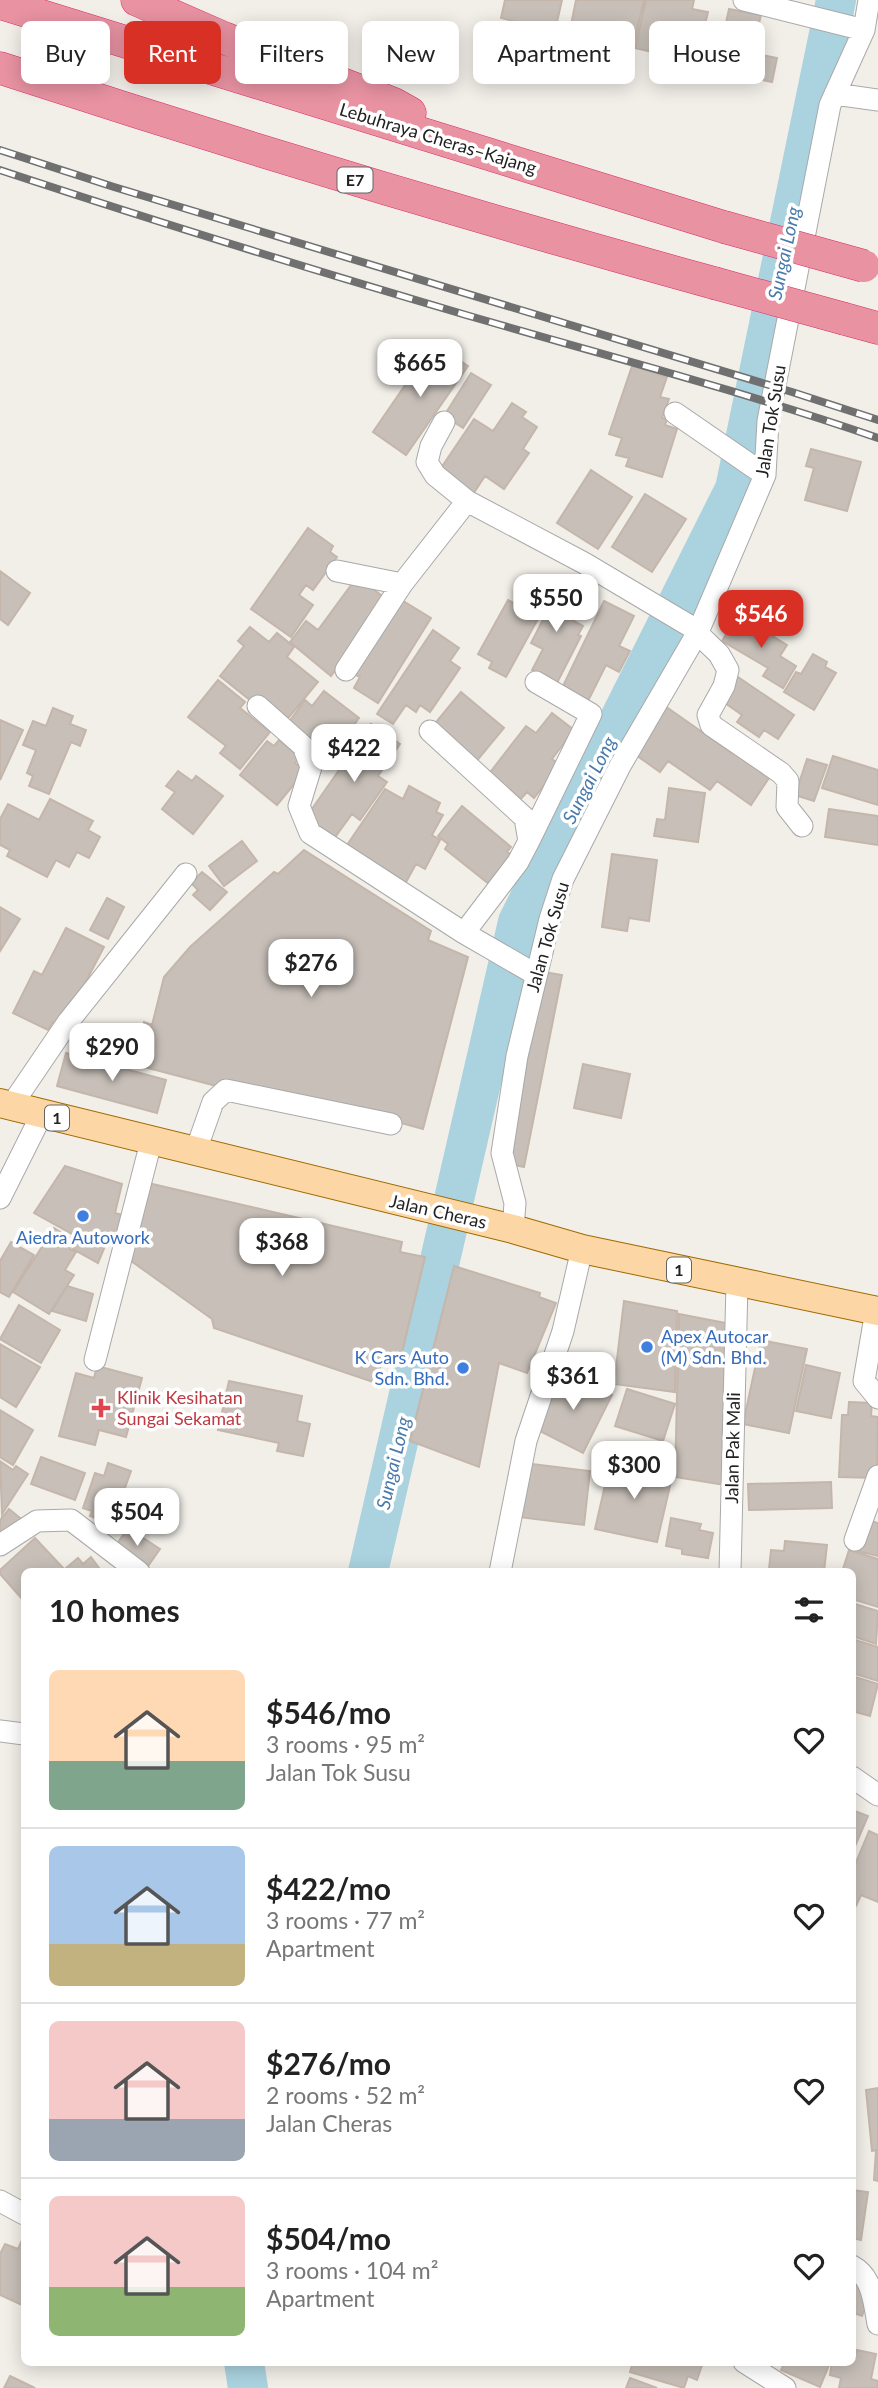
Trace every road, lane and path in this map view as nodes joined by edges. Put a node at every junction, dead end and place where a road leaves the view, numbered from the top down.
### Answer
1 (137, 0) edge
2 (744, 0) edge
3 (869, 0) edge
4 (5, 5) edge
5 (856, 28) junction
6 (0, 68) edge
7 (835, 94) junction
8 (878, 100) edge
9 (475, 150) junction
10 (871, 268) edge
11 (878, 327) edge
12 (675, 413) dead end
13 (444, 422) dead end
14 (759, 471) junction
15 (467, 501) junction
16 (337, 571) dead end
17 (402, 584) junction
18 (694, 629) junction
19 (346, 670) dead end
20 (536, 682) dead end
21 (258, 706) dead end
22 (430, 731) dead end
23 (802, 826) dead end
24 (529, 841) junction
25 (186, 874) dead end
26 (468, 935) junction
27 (529, 971) junction
28 (5, 1104) edge
29 (41, 1114) junction
30 (391, 1124) dead end
31 (151, 1142) junction
32 (195, 1153) junction
33 (0, 1198) edge
34 (513, 1229) junction
35 (582, 1249) junction
36 (737, 1283) junction
37 (877, 1311) edge
38 (95, 1360) dead end
39 (878, 1398) edge
40 (878, 1476) edge
41 (855, 1540) dead end
42 (0, 1545) edge
43 (134, 1568) edge
44 (501, 1568) edge
45 (730, 1568) edge
46 (0, 1731) edge
47 (21, 1734) edge
48 (856, 1780) edge
49 (878, 1795) edge
50 (0, 2201) edge
51 (21, 2212) edge
52 (856, 2268) edge
53 (878, 2325) edge
54 (750, 2366) edge
55 (785, 2388) edge

1 - 9 highway
2 - 5 street
3 - 5 street, Jalan Tok Susu
4 - 9 highway, Lebuhraya Cheras–Kajang
5 - 7 street, Jalan Tok Susu
6 - 11 highway, E7, bridge
7 - 8 street
7 - 14 street, Jalan Tok Susu
9 - 10 highway, Lebuhraya Cheras–Kajang, bridge
12 - 14 street
13 - 15 street
14 - 18 street, Jalan Tok Susu
15 - 17 street
15 - 18 street
16 - 17 street
17 - 19 street
18 - 23 street
18 - 27 street, Jalan Tok Susu
20 - 24 street
21 - 26 street
22 - 24 street
24 - 26 street
25 - 28 street
26 - 27 street
27 - 34 street, Jalan Tok Susu
28 - 29 main road, Jalan Cheras / 1
29 - 31 main road, Jalan Cheras / 1
29 - 33 street
30 - 32 street
31 - 32 main road, Jalan Cheras / 1
31 - 38 street
32 - 34 main road, Jalan Cheras / 1
34 - 35 main road, Jalan Cheras / 1
35 - 36 main road, Jalan Cheras / 1
35 - 44 street
36 - 37 main road, Jalan Cheras / 1
36 - 45 street, Jalan Pak Mali
37 - 39 street
40 - 41 street
42 - 43 street
46 - 47 street
48 - 49 street
50 - 51 street
52 - 53 street
54 - 55 street

